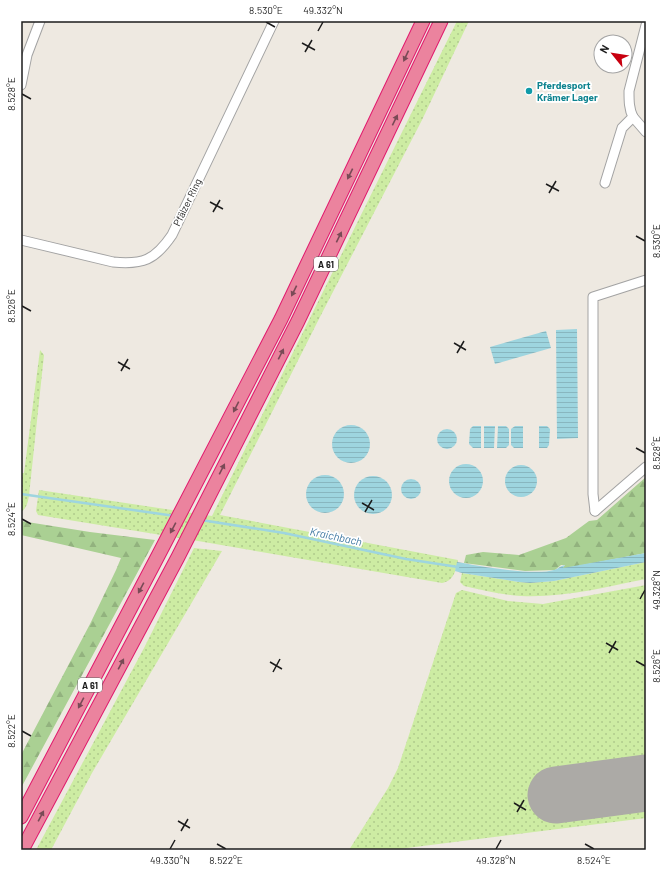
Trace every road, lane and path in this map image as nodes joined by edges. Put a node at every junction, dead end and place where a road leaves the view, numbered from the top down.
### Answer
1 (40, 21) edge
2 (274, 21) edge
3 (423, 21) edge
4 (442, 21) edge
5 (646, 25) edge
6 (21, 85) edge
7 (633, 117) junction
8 (646, 132) edge
9 (605, 183) dead end
10 (21, 240) edge
11 (646, 280) edge
12 (646, 467) edge
13 (21, 817) edge
14 (22, 850) edge

1 - 6 street
2 - 10 street, Pfälzer Ring
3 -> 13 highway, A 61
14 -> 4 highway, A 61
5 - 7 street
7 - 8 street
7 - 9 street
11 - 12 street

